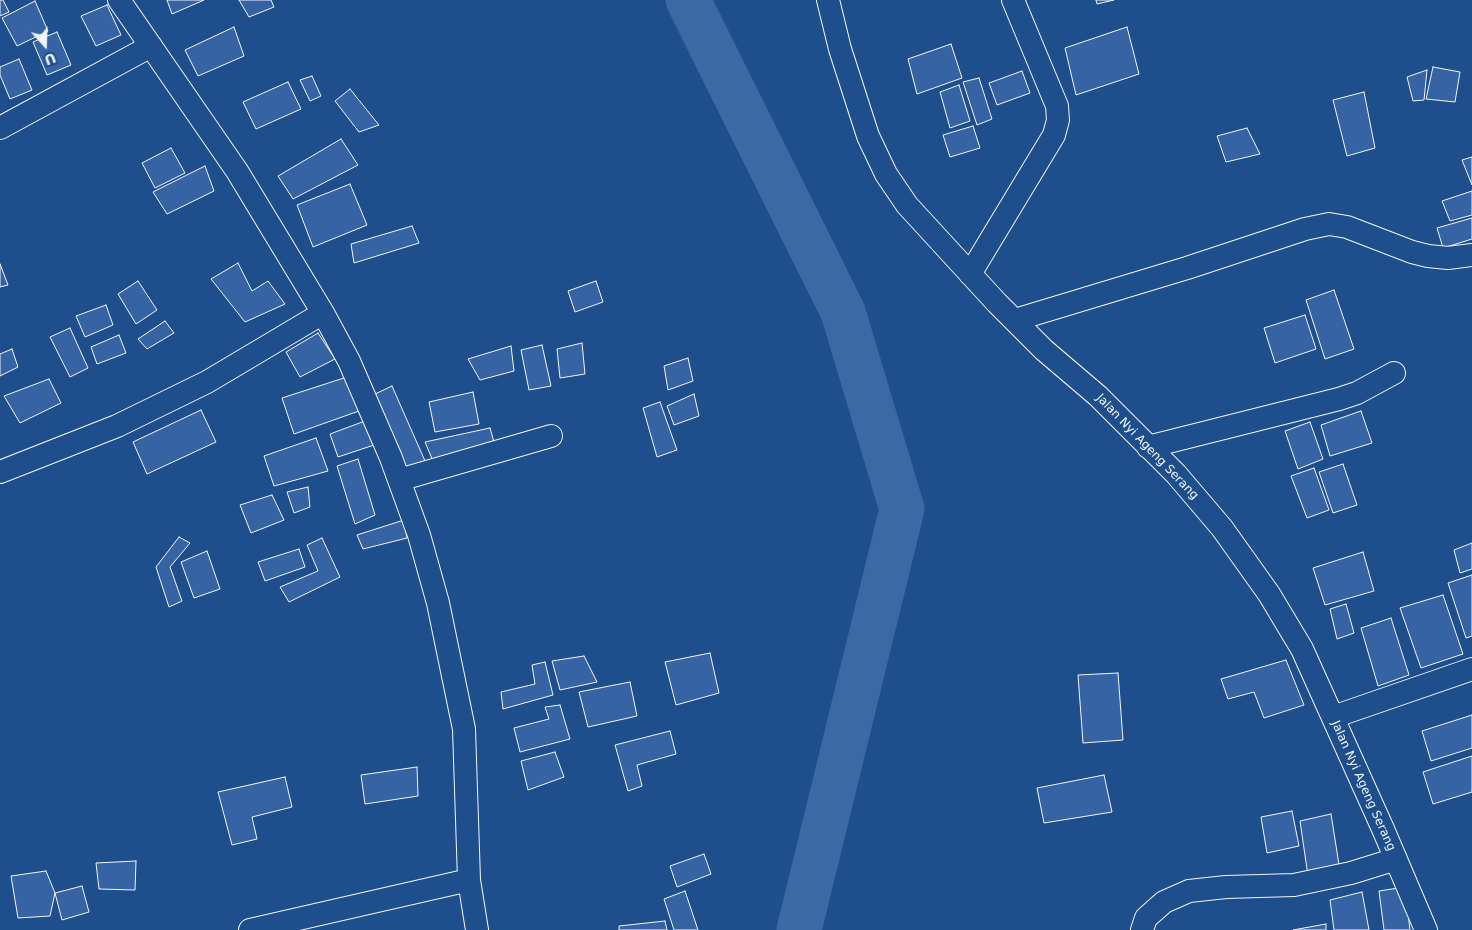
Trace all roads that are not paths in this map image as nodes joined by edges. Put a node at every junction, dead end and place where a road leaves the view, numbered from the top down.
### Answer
1 (119, 0) edge
2 (828, 0) edge
3 (1014, 0) edge
4 (151, 46) junction
5 (0, 128) edge
6 (1472, 255) edge
7 (970, 274) junction
8 (323, 313) junction
9 (1015, 320) junction
10 (1394, 373) dead end
11 (551, 436) dead end
12 (1148, 447) junction
13 (0, 472) edge
14 (399, 480) junction
15 (1472, 669) edge
16 (1332, 717) junction
17 (1396, 859) junction
18 (469, 880) junction
19 (250, 930) edge
20 (478, 930) edge
21 (1142, 930) edge
22 (1426, 930) edge

1 - 4 street
2 - 7 street, Jalan Nyi Ageng Serang
3 - 7 street
4 - 5 street
4 - 8 street
6 - 9 street
7 - 9 street, Jalan Nyi Ageng Serang
8 - 13 street
8 - 14 street
9 - 12 street, Jalan Nyi Ageng Serang
10 - 12 street
11 - 14 street
12 - 16 street, Jalan Nyi Ageng Serang
14 - 18 street
15 - 16 street
16 - 17 street, Jalan Nyi Ageng Serang
17 - 21 street
17 - 22 street, Jalan Nyi Ageng Serang
18 - 19 street
18 - 20 street

